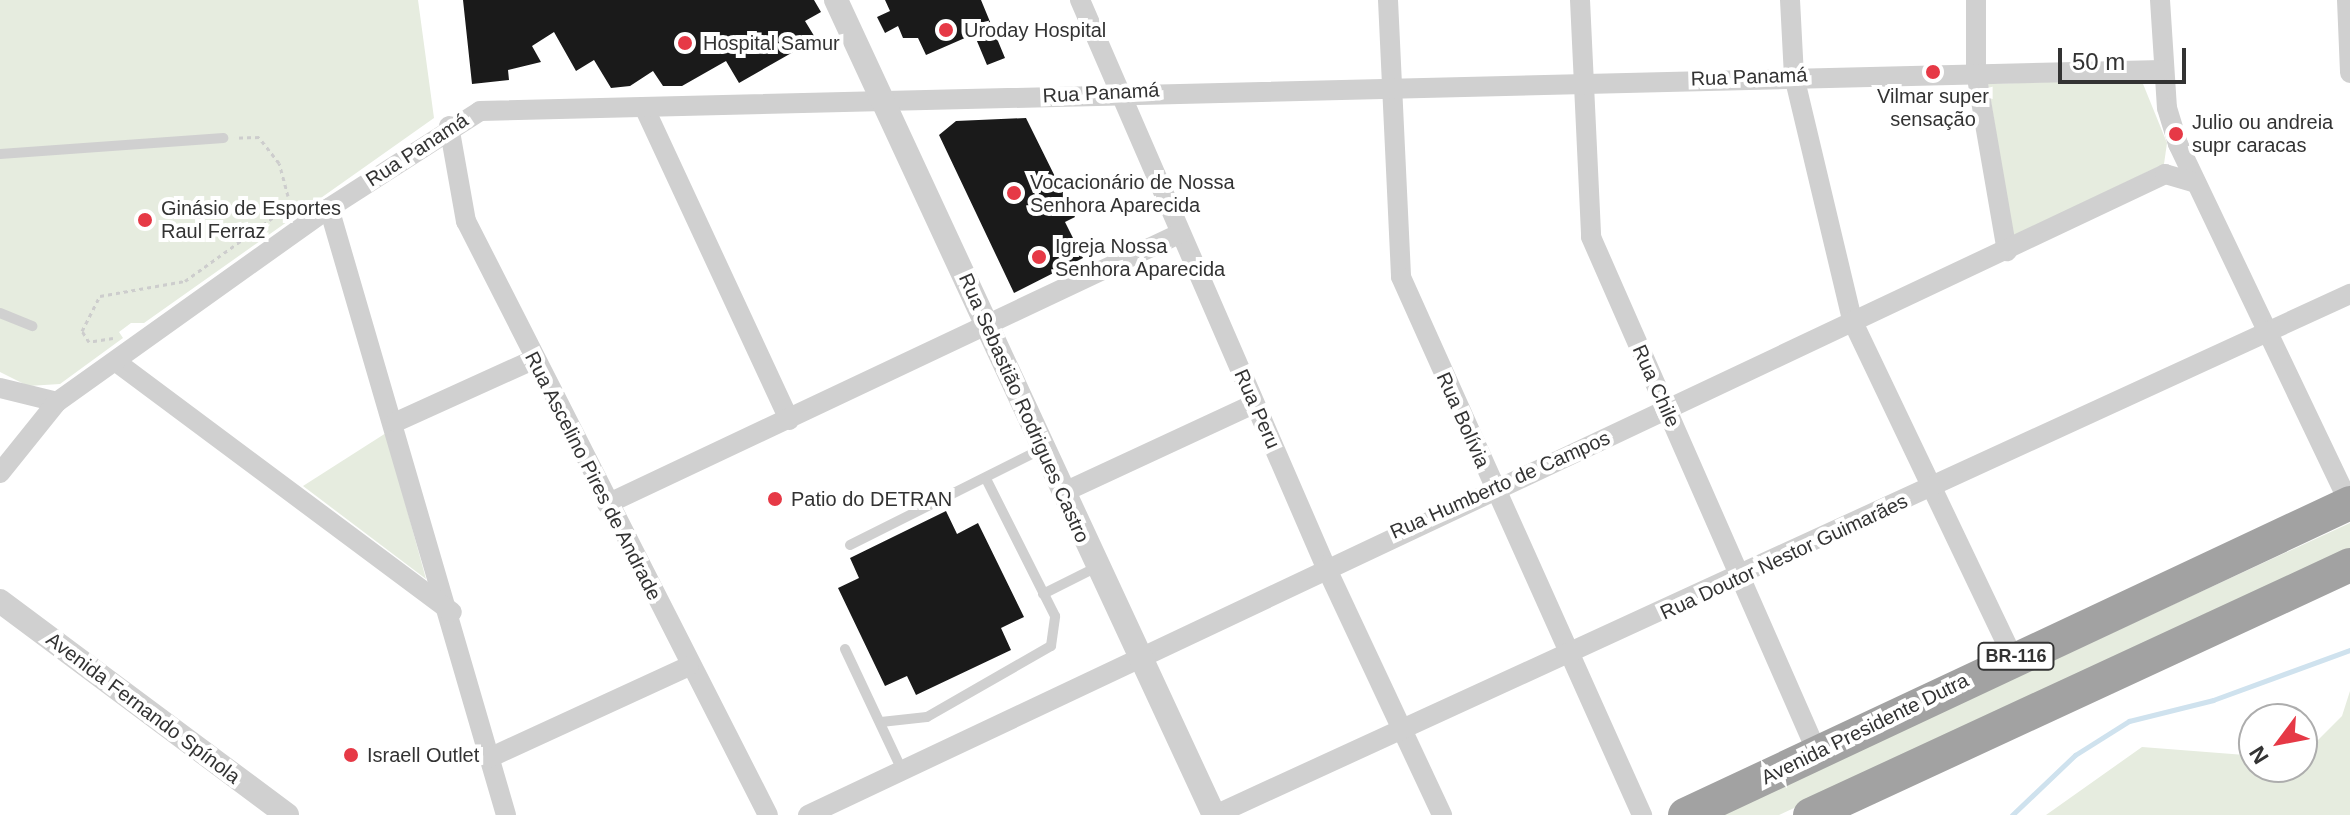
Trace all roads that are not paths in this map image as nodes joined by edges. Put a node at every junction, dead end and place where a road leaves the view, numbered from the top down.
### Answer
1 (836, 0) edge
2 (1080, 0) edge
3 (1388, 0) edge
4 (1580, 0) edge
5 (1790, 0) edge
6 (1976, 0) edge
7 (2160, 0) edge
8 (2347, 0) edge
9 (2163, 70) junction
10 (1976, 72) junction
11 (2350, 73) edge
12 (1794, 76) junction
13 (1583, 82) junction
14 (1391, 83) junction
15 (1118, 91) junction
16 (885, 104) junction
17 (644, 107) junction
18 (449, 126) junction
19 (223, 138) road end
20 (2178, 144) junction
21 (0, 154) edge
22 (2165, 174) junction
23 (2196, 183) junction
24 (329, 208) junction
25 (1179, 234) junction
26 (2007, 251) junction
27 (2350, 294) edge
28 (0, 313) edge
29 (1852, 320) junction
30 (33, 326) dead end
31 (988, 327) junction
32 (2263, 332) junction
33 (535, 359) junction
34 (119, 364) junction
35 (0, 388) edge
36 (57, 402) junction
37 (1254, 404) junction
38 (1667, 411) junction
39 (789, 420) junction
40 (396, 422) junction
41 (1042, 449) junction
42 (0, 473) edge
43 (986, 479) junction
44 (1492, 487) junction
45 (1933, 488) junction
46 (1062, 493) junction
47 (2350, 503) edge
48 (607, 504) junction
49 (850, 545) dead end
50 (1325, 565) junction
51 (2350, 565) edge
52 (1097, 567) junction
53 (1743, 577) junction
54 (442, 579) junction
55 (424, 591) junction
56 (1043, 594) junction
57 (0, 601) edge
58 (452, 612) junction
59 (845, 649) dead end
60 (1138, 656) junction
61 (1567, 658) junction
62 (2013, 658) junction
63 (689, 666) junction
64 (881, 722) junction
65 (1405, 734) junction
66 (1817, 752) junction
67 (489, 758) junction
68 (902, 770) junction
69 (287, 815) edge
70 (506, 815) edge
71 (768, 815) edge
72 (808, 815) edge
73 (1215, 815) edge
74 (1442, 815) edge
75 (1642, 815) edge
76 (1685, 815) edge
77 (1810, 815) edge

1 - 16 street, Rua Sebastião Rodrigues Castro
2 - 15 street, Rua Peru
3 - 14 street, Rua Bolívia
4 - 13 street, Rua Chile
5 - 12 street
6 - 10 street
7 - 9 street
8 - 11 street
9 - 10 street, Rua Panamá
9 - 20 street
10 - 12 street, Rua Panamá
10 - 26 street
12 - 13 street, Rua Panamá
12 - 29 street
13 - 14 street, Rua Panamá
13 - 38 street, Rua Chile
14 - 15 street, Rua Panamá
14 - 44 street, Rua Bolívia
15 - 16 street, Rua Panamá
15 - 25 street, Rua Peru
16 - 17 street, Rua Panamá
16 - 31 street, Rua Sebastião Rodrigues Castro
17 - 18 street, Rua Panamá
17 - 39 street
18 - 24 street, Rua Panamá
18 - 33 street, Rua Ascelino Pires de Andrade
19 - 21 lane
20 - 22 street
20 - 23 street
22 - 23 street
22 - 26 street, Rua Humberto de Campos
23 - 32 street
24 - 34 street, Rua Panamá
24 - 40 street
25 - 31 street
25 - 37 street, Rua Peru
26 - 29 street, Rua Humberto de Campos
27 - 32 street, Rua Doutor Nestor Guimarães
28 - 30 lane
29 - 38 street, Rua Humberto de Campos
29 - 45 street
31 - 39 street
31 - 41 street, Rua Sebastião Rodrigues Castro
32 - 45 street, Rua Doutor Nestor Guimarães
32 - 47 street
33 - 40 street
33 - 48 street, Rua Ascelino Pires de Andrade
34 - 36 street, Rua Panamá
34 - 55 street
35 - 36 street
36 - 42 street, Rua Panamá
37 - 46 street
37 - 50 street, Rua Peru
38 - 44 street, Rua Humberto de Campos
38 - 53 street, Rua Chile
39 - 48 street
40 - 54 street
41 - 43 lane
41 - 46 street, Rua Sebastião Rodrigues Castro
43 - 49 lane
43 - 56 lane
44 - 50 street, Rua Humberto de Campos
44 - 61 street, Rua Bolívia
45 - 53 street, Rua Doutor Nestor Guimarães
45 - 62 street
46 - 52 street, Rua Sebastião Rodrigues Castro
47 - 62 highway, Avenida Presidente Dutra / BR-116
48 - 63 street, Rua Ascelino Pires de Andrade
50 - 60 street, Rua Humberto de Campos
50 - 65 street, Rua Peru
51 - 77 highway, BR-116
52 - 56 lane
52 - 60 street, Rua Sebastião Rodrigues Castro
53 - 61 street, Rua Doutor Nestor Guimarães
53 - 66 street, Rua Chile
54 - 55 street
54 - 58 street
55 - 58 street
56 - 64 lane
57 - 69 street, Avenida Fernando Spínola
58 - 67 street
59 - 64 lane
60 - 68 street, Rua Humberto de Campos
60 - 73 street, Rua Sebastião Rodrigues Castro
61 - 65 street, Rua Doutor Nestor Guimarães
61 - 75 street, Rua Bolívia
62 - 66 highway, Avenida Presidente Dutra / BR-116
63 - 67 street
63 - 71 street, Rua Ascelino Pires de Andrade
64 - 68 lane
65 - 73 street, Rua Doutor Nestor Guimarães
65 - 74 street, Rua Peru
66 - 76 highway, Avenida Presidente Dutra / BR-116
67 - 70 street
68 - 72 street, Rua Humberto de Campos

